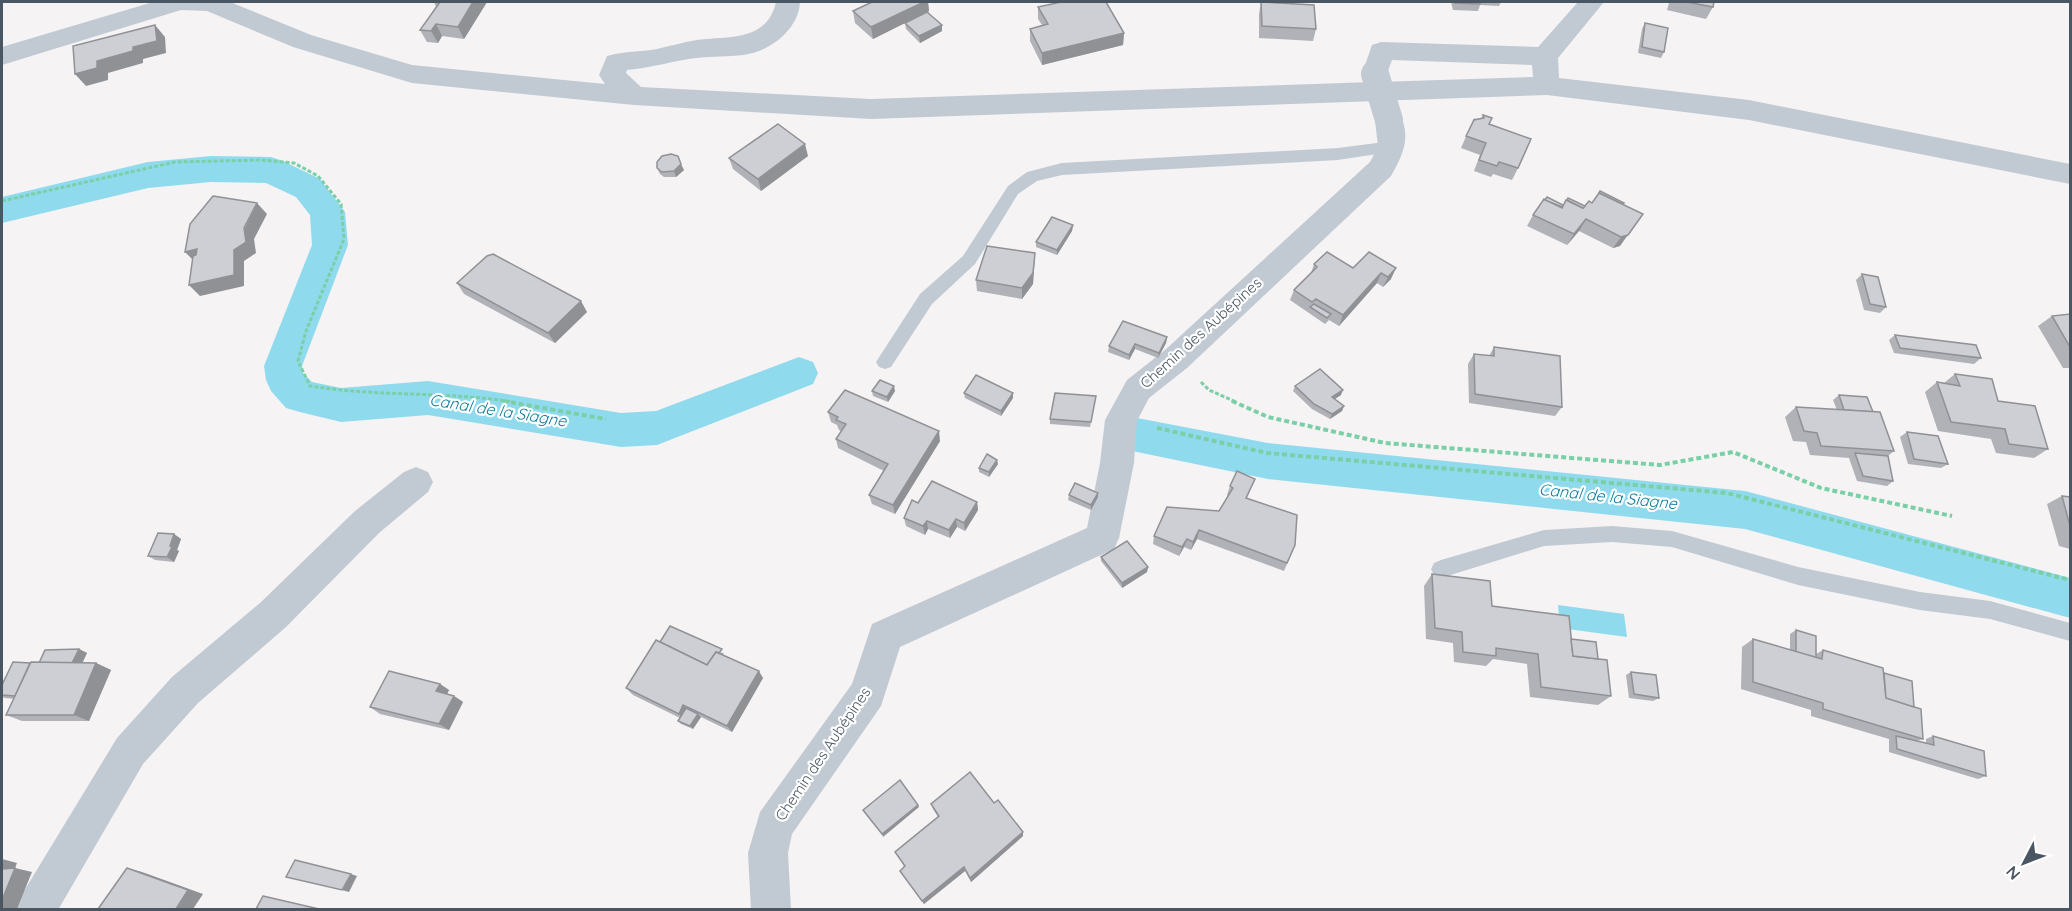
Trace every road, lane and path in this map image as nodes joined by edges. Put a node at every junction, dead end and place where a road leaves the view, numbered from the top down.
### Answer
1 (788, 2) edge
2 (1592, 2) edge
3 (210, 3) edge
4 (2, 56) edge
5 (1545, 56) junction
6 (1547, 86) junction
7 (634, 96) junction
8 (1390, 134) junction
9 (2070, 174) edge
10 (2, 201) edge
11 (1176, 359) junction
12 (885, 362) dead end
13 (606, 419) dead end
14 (1121, 420) junction
15 (416, 482) dead end
16 (1952, 516) dead end
17 (1441, 569) dead end
18 (2070, 580) edge
19 (2070, 632) edge
20 (35, 909) edge
21 (771, 909) edge

1 - 7 street
2 - 5 street
3 - 4 street
3 - 7 street
5 - 6 street
5 - 8 street, bridge
6 - 7 street
6 - 9 street
8 - 11 street, Chemin des Aubépines
8 - 12 lane
10 - 13 path
11 - 14 street, Chemin des Aubépines
11 - 16 path
14 - 18 path
14 - 21 street, Chemin des Aubépines
15 - 20 street
17 - 19 lane

